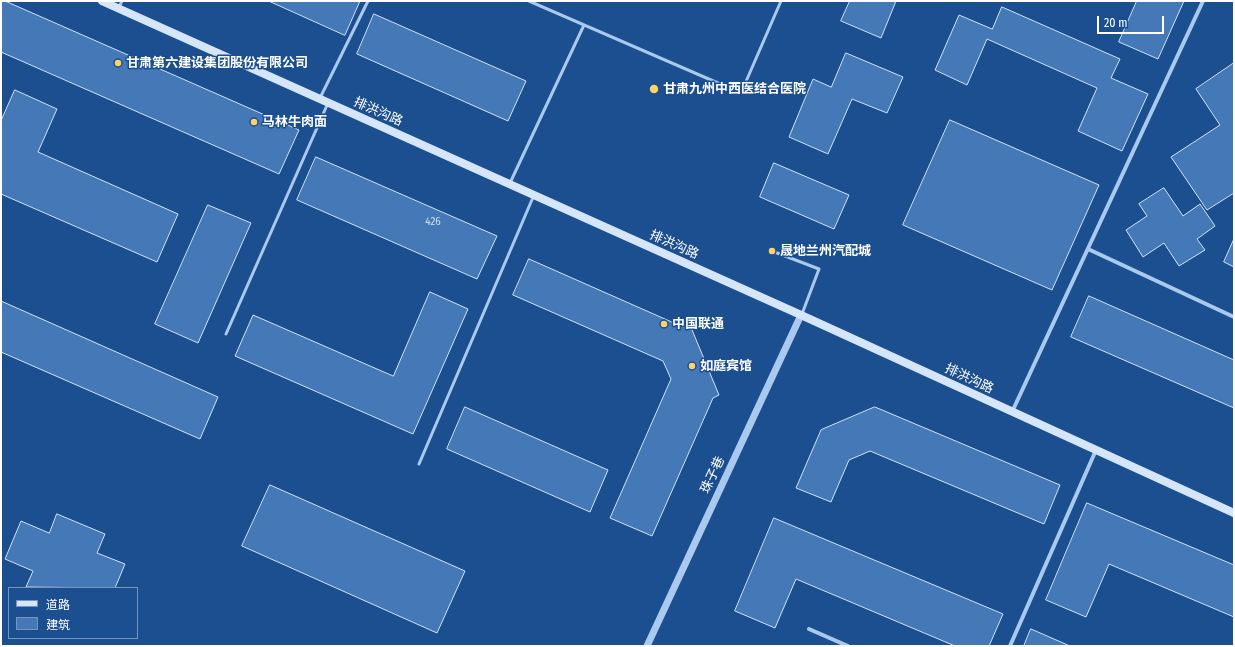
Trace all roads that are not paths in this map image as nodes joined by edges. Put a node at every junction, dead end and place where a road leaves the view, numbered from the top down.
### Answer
1 (102, 1) edge
2 (122, 1) edge
3 (368, 1) edge
4 (528, 1) edge
5 (781, 1) edge
6 (1203, 1) edge
7 (118, 9) junction
8 (584, 25) junction
9 (319, 99) junction
10 (328, 103) junction
11 (510, 184) junction
12 (534, 196) junction
13 (1088, 249) junction
14 (772, 251) dead end
15 (801, 315) junction
16 (1234, 317) edge
17 (226, 334) dead end
18 (1012, 412) junction
19 (1096, 450) junction
20 (419, 464) dead end
21 (1234, 513) edge
22 (809, 629) dead end
23 (647, 646) edge
24 (848, 646) edge
25 (1010, 646) edge

1 - 7 main road, 排洪沟路
2 - 7 lane
3 - 9 lane
4 - 8 lane
5 - 8 lane
6 - 13 street
7 - 9 main road, 排洪沟路
8 - 11 lane
9 - 10 main road, 排洪沟路
10 - 11 main road, 排洪沟路
10 - 17 lane
11 - 12 main road, 排洪沟路
12 - 15 main road, 排洪沟路
12 - 20 lane
13 - 16 street
13 - 18 street
14 - 15 lane
15 - 18 main road, 排洪沟路
15 - 23 street, 珠子巷
18 - 19 main road, 排洪沟路
19 - 21 main road, 排洪沟路
19 - 25 street
22 - 24 street

